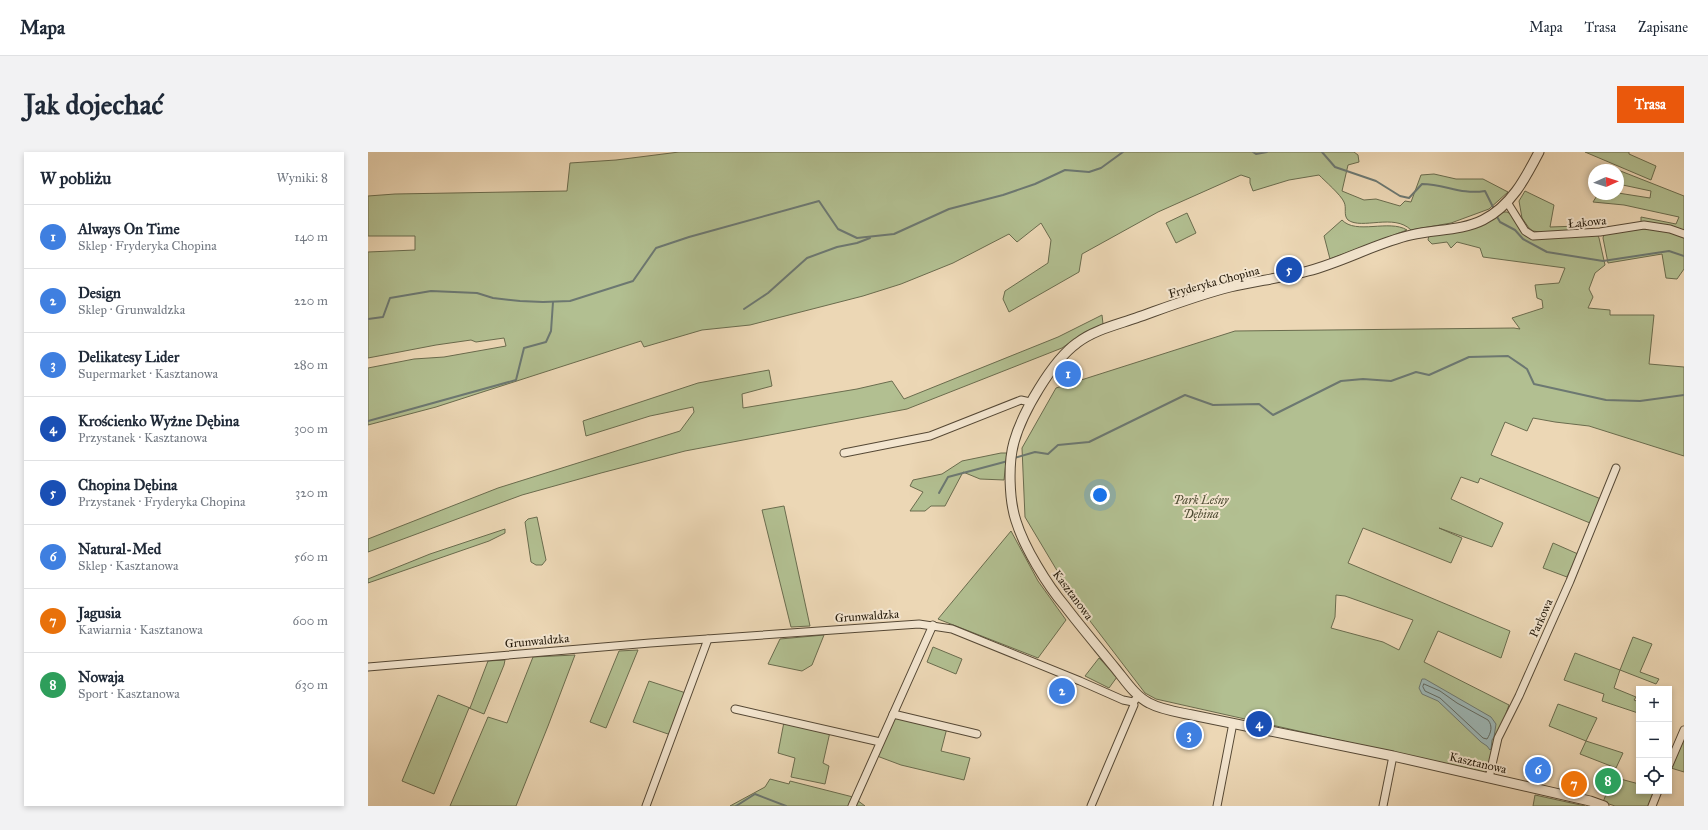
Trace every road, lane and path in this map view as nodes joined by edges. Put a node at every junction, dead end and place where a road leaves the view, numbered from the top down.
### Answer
1 (1539, 152) edge
2 (1507, 202) junction
3 (1684, 234) edge
4 (1031, 401) junction
5 (844, 453) dead end
6 (1616, 468) dead end
7 (932, 625) junction
8 (708, 639) junction
9 (368, 667) edge
10 (1136, 699) junction
11 (735, 709) dead end
12 (893, 714) junction
13 (1233, 723) junction
14 (1684, 730) edge
15 (977, 734) dead end
16 (880, 742) junction
17 (1393, 756) junction
18 (1672, 758) edge
19 (1489, 778) junction
20 (1657, 794) edge
21 (646, 806) edge
22 (852, 806) edge
23 (1091, 806) edge
24 (1217, 806) edge
25 (1383, 806) edge
26 (1604, 806) edge
27 (1652, 806) edge

1 - 2 street, Fryderyka Chopina
2 - 3 street, Łąkowa
2 - 4 street, Fryderyka Chopina
4 - 5 street
4 - 10 street, Kasztanowa
6 - 19 street, Parkowa
7 - 8 street, Grunwaldzka
7 - 10 street, Grunwaldzka
7 - 12 street
8 - 9 street, Grunwaldzka
8 - 21 street
10 - 13 street, Kasztanowa
10 - 23 street
11 - 16 street
12 - 15 street
12 - 16 street
13 - 17 street, Kasztanowa
13 - 24 street
14 - 18 street
16 - 22 street
17 - 19 street, Kasztanowa
17 - 25 street
19 - 26 street, Kasztanowa
20 - 27 street

